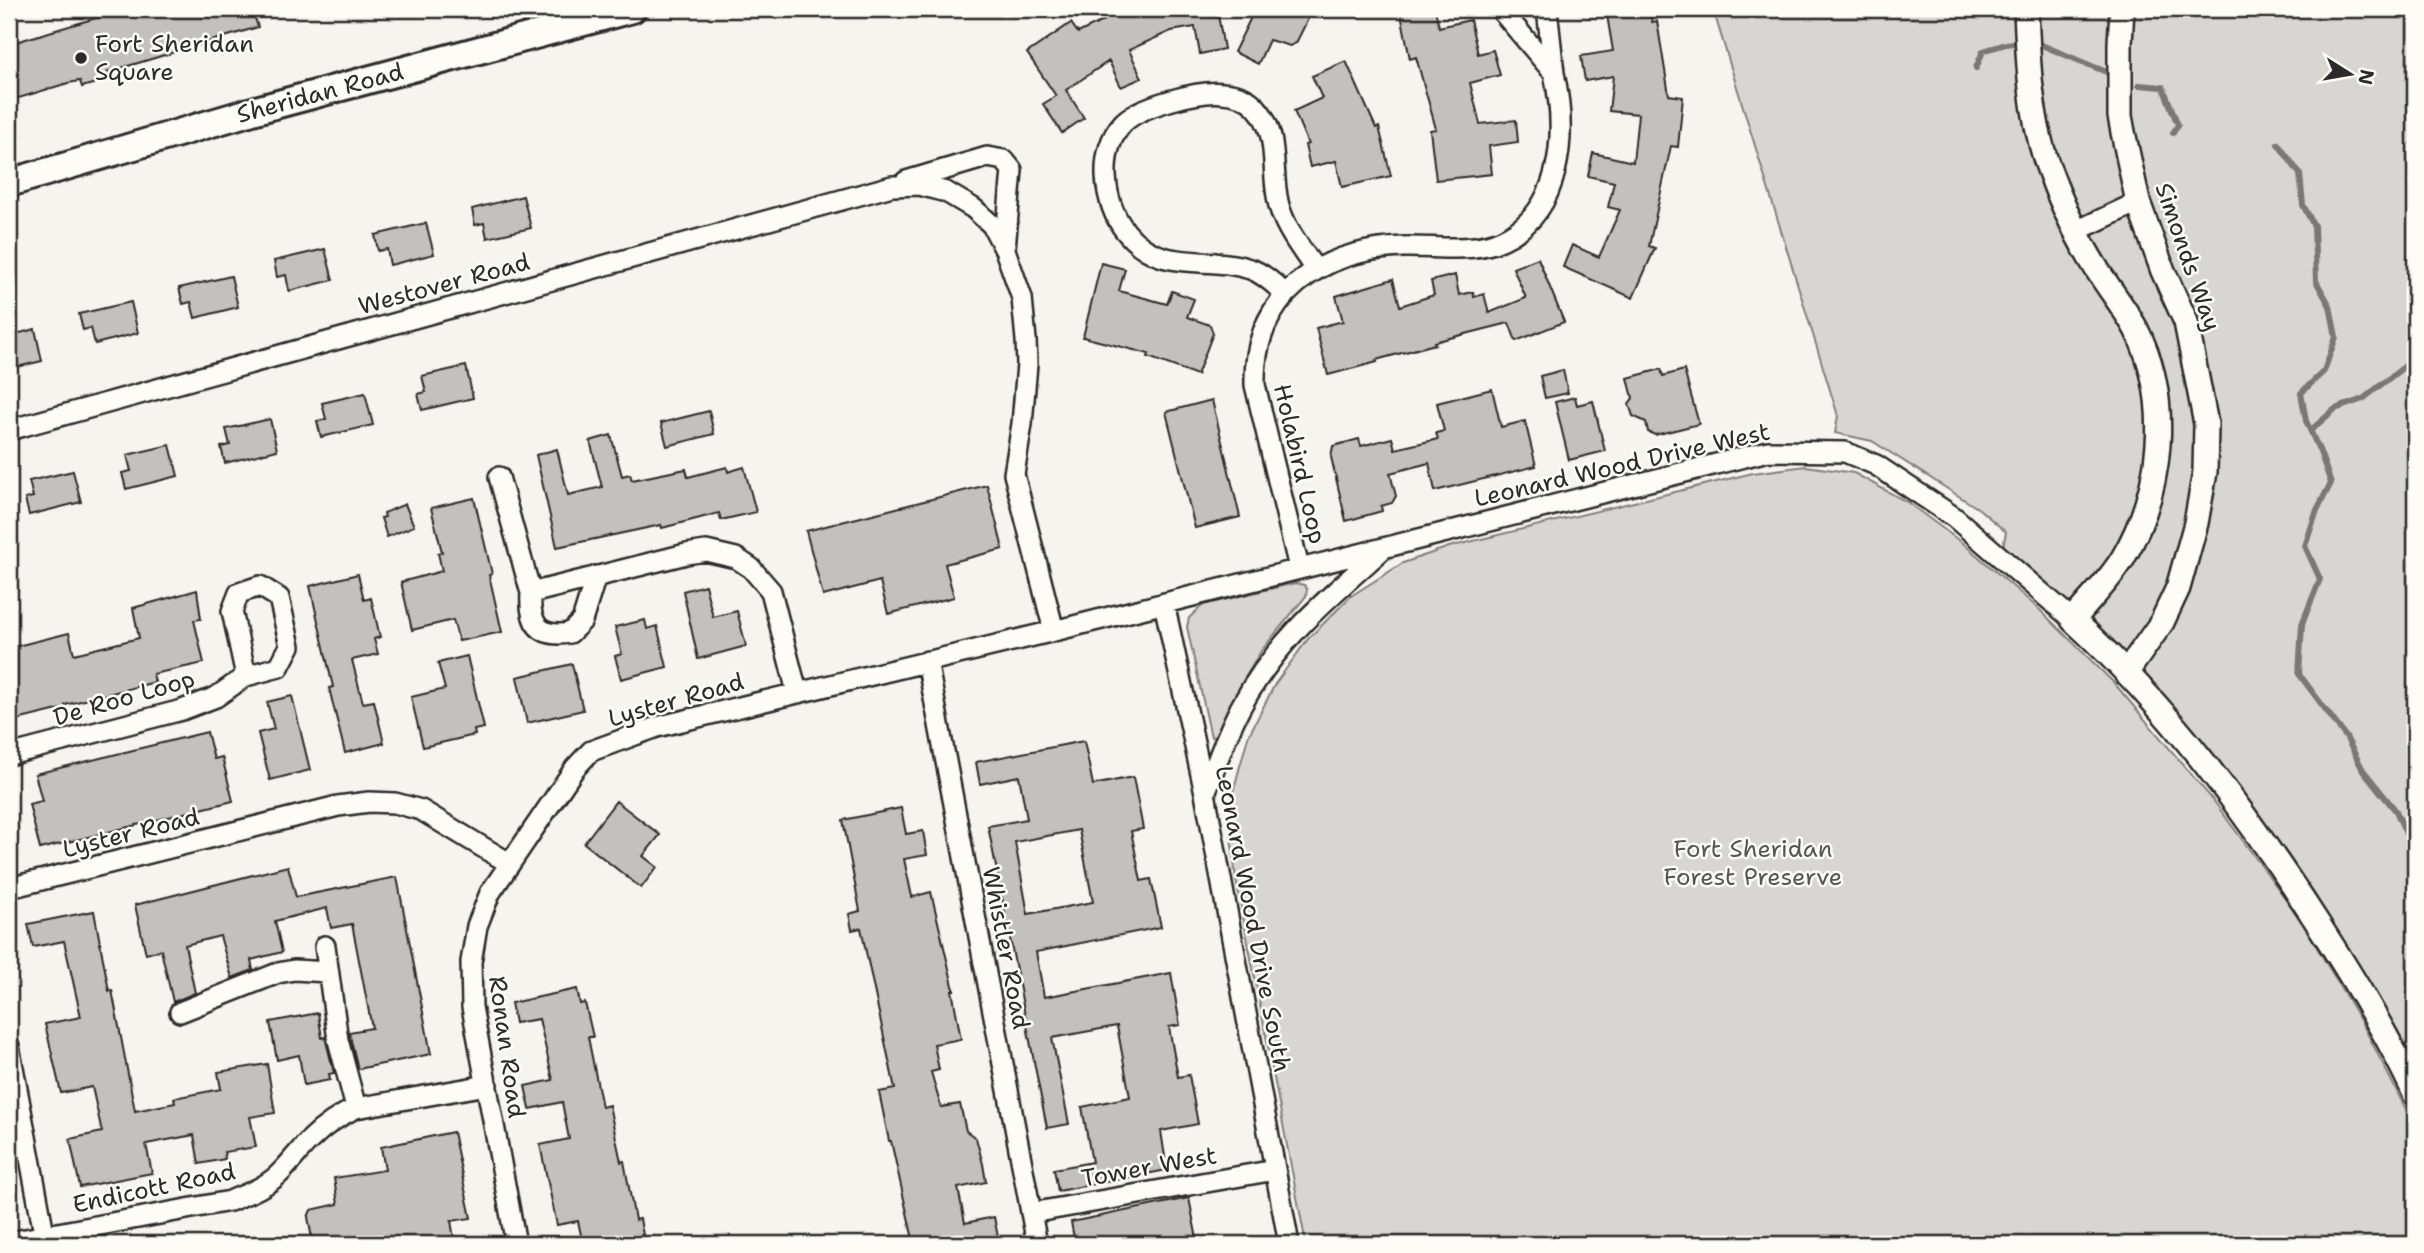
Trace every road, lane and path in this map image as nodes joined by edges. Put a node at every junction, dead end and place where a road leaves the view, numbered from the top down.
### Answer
1 (632, 9) edge
2 (1500, 9) edge
3 (1547, 9) edge
4 (2026, 9) edge
5 (2122, 9) edge
6 (1554, 73) junction
7 (9, 183) edge
8 (892, 186) junction
9 (2138, 202) junction
10 (2076, 231) junction
11 (1005, 250) junction
12 (1315, 269) junction
13 (1284, 293) junction
14 (9, 430) edge
15 (499, 477) dead end
16 (1386, 546) junction
17 (1299, 568) junction
18 (596, 576) junction
19 (531, 593) junction
20 (1164, 603) junction
21 (2073, 620) junction
22 (1054, 631) junction
23 (926, 661) junction
24 (2126, 673) junction
25 (246, 676) dead end
26 (797, 692) junction
27 (9, 755) edge
28 (1205, 793) junction
29 (509, 863) junction
30 (9, 888) edge
31 (325, 946) dead end
32 (328, 972) junction
33 (180, 1012) dead end
34 (9, 1045) edge
35 (486, 1085) junction
36 (2415, 1094) edge
37 (356, 1108) junction
38 (1275, 1170) junction
39 (1031, 1213) junction
40 (45, 1240) edge
41 (9, 1242) edge
42 (516, 1244) edge
43 (1037, 1244) edge
44 (1289, 1244) edge

1 - 7 main road, Sheridan Road
2 - 6 street
3 - 6 street, Holabird Loop
4 - 10 street
5 - 9 street, Simonds Way
6 - 12 street, Holabird Loop
8 - 11 street, Westover Road
8 - 11 street, Westover Road
8 - 14 street, Westover Road
9 - 10 street
9 - 24 street, Simonds Way
10 - 21 street
11 - 22 street, Westover Road
12 - 13 street, Holabird Loop
12 - 13 street
13 - 17 street, Holabird Loop
15 - 19 street
16 - 17 street, Leonard Wood Drive West
16 - 21 street, Leonard Wood Drive West
16 - 28 street
17 - 20 street, Lyster Road
18 - 19 street
18 - 19 street
18 - 26 street
20 - 22 street, Lyster Road
20 - 28 street, Leonard Wood Drive South
21 - 24 street
22 - 23 street, Lyster Road
23 - 26 street, Lyster Road
23 - 39 street, Whistler Road
24 - 36 street
25 - 27 street, De Roo Loop
26 - 29 street, Lyster Road
28 - 38 street, Leonard Wood Drive South
29 - 30 street, Lyster Road
29 - 35 street, Ronan Road
31 - 32 street
32 - 33 street
32 - 37 street
34 - 40 street
35 - 37 street, Endicott Road
35 - 42 street, Ronan Road
37 - 40 street, Endicott Road
38 - 39 street, Tower West
38 - 44 street, Leonard Wood Drive South
39 - 43 street, Whistler Road
40 - 41 street, Endicott Road

